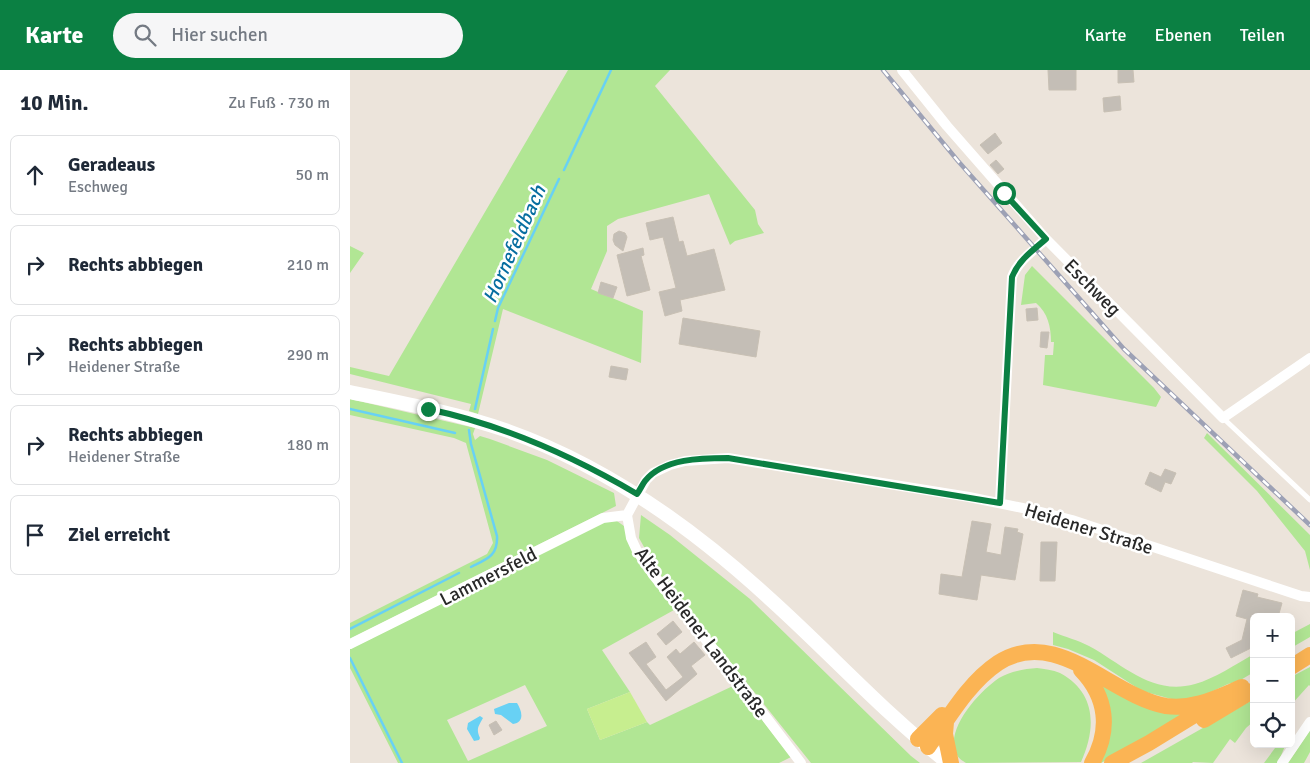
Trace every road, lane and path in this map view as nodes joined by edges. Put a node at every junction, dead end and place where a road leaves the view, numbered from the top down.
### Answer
1 (902, 70) edge
2 (1046, 239) junction
3 (1310, 358) edge
4 (350, 392) edge
5 (1223, 418) junction
6 (637, 494) junction
7 (1310, 500) edge
8 (1000, 503) junction
9 (627, 514) junction
10 (1310, 597) edge
11 (350, 644) edge
12 (1310, 644) edge
13 (1295, 653) edge
14 (1310, 655) edge
15 (1071, 660) junction
16 (1295, 664) edge
17 (1250, 685) edge
18 (960, 702) junction
19 (946, 722) junction
20 (1310, 722) edge
21 (923, 743) junction
22 (802, 763) edge
23 (949, 763) edge
24 (1092, 763) edge
25 (1112, 763) edge
26 (1131, 763) edge
27 (1282, 763) edge

1 - 2 street, Eschweg
2 - 5 street, Eschweg
2 - 8 street
3 - 5 street
4 - 6 main road
5 - 7 lane
6 - 8 street, Heidener Straße
6 - 9 street
6 - 21 main road
8 - 10 street, Heidener Straße
9 - 11 street, Lammersfeld
9 - 22 street, Alte Heidener Landstraße
12 - 13 highway
14 - 16 highway
15 - 17 highway
15 - 18 highway
15 - 24 highway
17 - 25 highway
17 - 26 highway
18 - 19 highway
18 - 21 highway
19 - 21 highway
19 - 23 highway
20 - 27 street
21 - 23 main road

